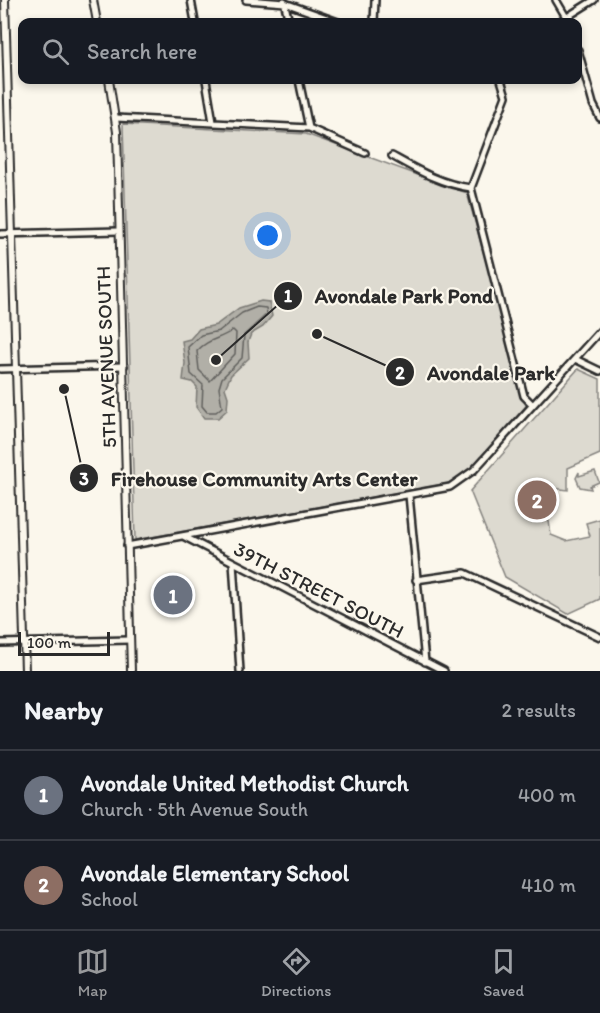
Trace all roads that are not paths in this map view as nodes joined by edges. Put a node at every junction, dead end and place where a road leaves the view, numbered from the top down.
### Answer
1 (5, 0) edge
2 (93, 0) edge
3 (191, 0) edge
4 (246, 0) edge
5 (375, 0) edge
6 (556, 0) edge
7 (594, 0) edge
8 (284, 2) edge
9 (96, 18) edge
10 (194, 18) edge
11 (288, 18) edge
12 (327, 18) edge
13 (374, 18) edge
14 (567, 18) edge
15 (571, 18) edge
16 (582, 65) edge
17 (110, 84) edge
18 (207, 84) edge
19 (300, 84) edge
20 (502, 84) edge
21 (116, 118) junction
22 (600, 118) edge
23 (213, 122) junction
24 (309, 128) junction
25 (365, 153) dead end
26 (392, 156) dead end
27 (471, 188) junction
28 (119, 231) junction
29 (0, 234) edge
30 (12, 234) junction
31 (600, 331) edge
32 (575, 359) junction
33 (124, 366) junction
34 (17, 368) junction
35 (0, 369) edge
36 (600, 371) edge
37 (533, 405) junction
38 (409, 495) junction
39 (181, 536) junction
40 (128, 546) junction
41 (233, 562) junction
42 (416, 580) junction
43 (600, 637) edge
44 (130, 639) junction
45 (24, 642) junction
46 (0, 643) edge
47 (425, 662) junction
48 (25, 671) edge
49 (131, 671) edge
50 (240, 671) edge
51 (444, 671) edge

1 - 30 street
2 - 9 street
3 - 10 street
4 - 8 street
5 - 13 street
6 - 14 street
7 - 15 street
8 - 11 street
8 - 12 street
16 - 22 street
17 - 21 street, 5TH AVENUE SOUTH
18 - 23 street
19 - 24 street
20 - 27 street
21 - 23 street
21 - 28 street, 5TH AVENUE SOUTH
23 - 24 street
24 - 25 street
26 - 27 street
27 - 37 street
28 - 30 street
28 - 33 street, 5TH AVENUE SOUTH
29 - 30 street
30 - 34 street
31 - 32 street
32 - 36 street
32 - 37 street
33 - 34 street
33 - 40 street, 5TH AVENUE SOUTH
34 - 35 street
34 - 45 street
37 - 38 street
38 - 39 street
38 - 42 street
39 - 40 street
39 - 41 street, 39TH STREET SOUTH
40 - 44 street, 5TH AVENUE SOUTH
41 - 47 street, 39TH STREET SOUTH
41 - 50 street
42 - 43 street
42 - 47 street
44 - 45 street
44 - 49 street, 5TH AVENUE SOUTH
45 - 46 street
45 - 48 street
47 - 51 street, 39TH STREET SOUTH

